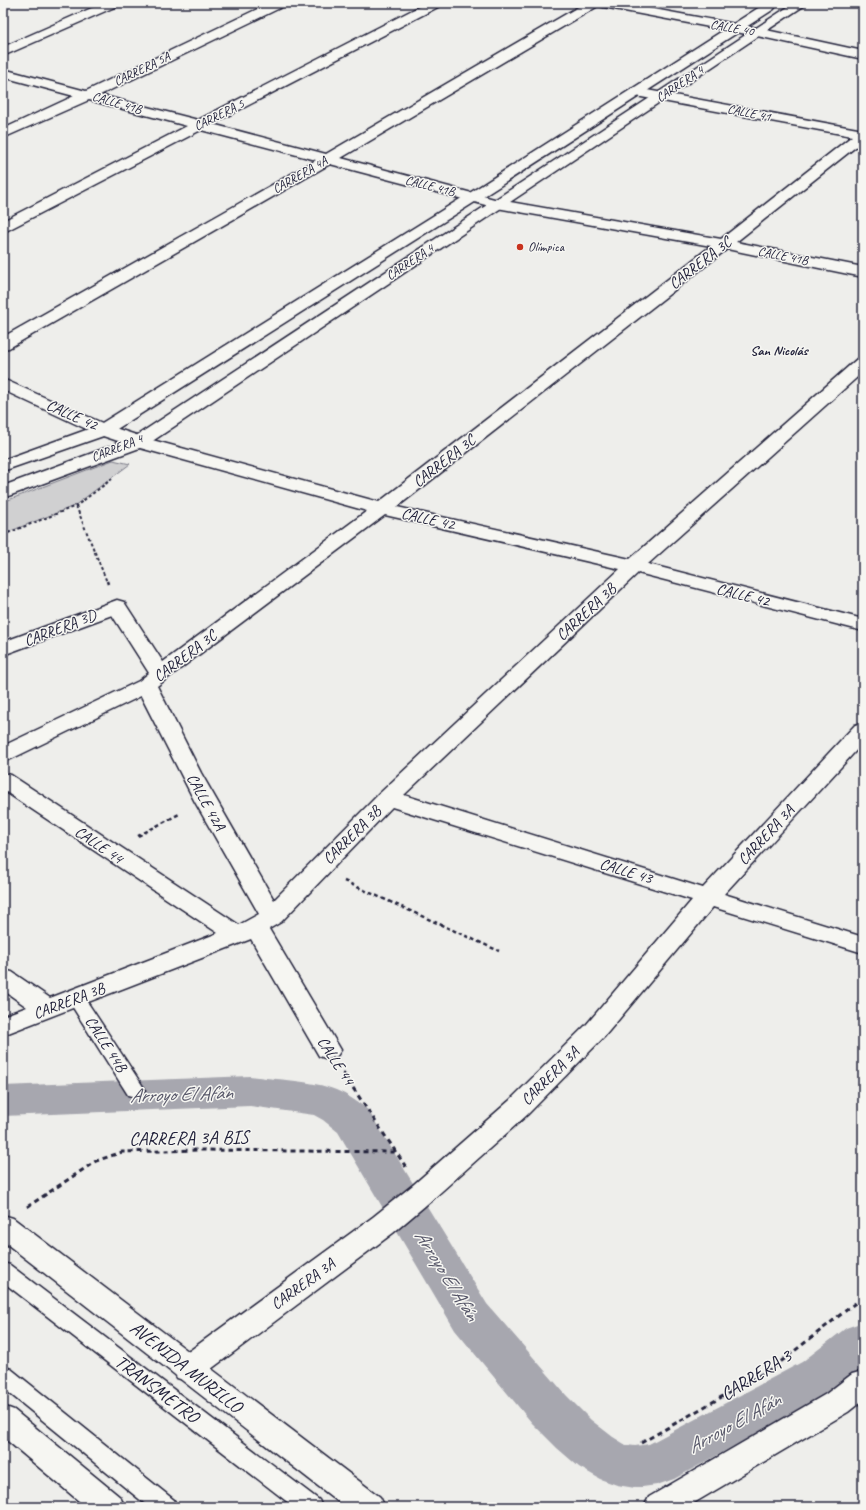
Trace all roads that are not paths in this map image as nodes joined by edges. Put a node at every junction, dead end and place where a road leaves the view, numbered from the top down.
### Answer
1 (113, 3) edge
2 (280, 3) edge
3 (436, 3) edge
4 (594, 3) edge
5 (601, 3) edge
6 (774, 3) edge
7 (802, 3) edge
8 (734, 28) junction
9 (757, 32) junction
10 (3, 52) edge
11 (863, 55) edge
12 (3, 73) edge
13 (636, 92) junction
14 (88, 95) junction
15 (661, 96) junction
16 (198, 126) junction
17 (3, 134) edge
18 (863, 134) edge
19 (327, 160) junction
20 (473, 197) junction
21 (497, 204) junction
22 (3, 227) edge
23 (724, 244) junction
24 (863, 272) edge
25 (3, 344) edge
26 (863, 363) edge
27 (3, 384) edge
28 (103, 430) junction
29 (139, 442) junction
30 (3, 466) edge
31 (3, 492) edge
32 (382, 509) junction
33 (634, 566) junction
34 (117, 606) joint
35 (863, 625) edge
36 (3, 649) edge
37 (153, 680) junction
38 (863, 730) edge
39 (3, 754) edge
40 (3, 780) edge
41 (388, 798) junction
42 (709, 896) junction
43 (255, 926) junction
44 (863, 945) edge
45 (3, 978) edge
46 (76, 998) junction
47 (48, 1009) junction
48 (3, 1026) edge
49 (328, 1050) road end
50 (135, 1090) dead end
51 (13, 1218) edge
52 (3, 1271) edge
53 (188, 1369) junction
54 (3, 1375) edge
55 (863, 1383) edge
56 (3, 1419) edge
57 (664, 1506) edge
58 (109, 1507) edge
59 (166, 1507) edge
60 (311, 1507) edge
61 (370, 1507) edge

1 - 10 street
2 - 14 street, CARRERA 5A
3 - 16 street, CARRERA 5
4 - 19 street, CARRERA 4A
5 - 8 street, CALLE 40
6 - 8 street, CARRERA 4
7 - 9 street, CARRERA 4
8 - 9 street, CALLE 40
8 - 13 street, CARRERA 4
9 - 11 street, CALLE 40
9 - 15 street, CARRERA 4
12 - 14 street, CALLE 41B
13 - 15 street, CALLE 41
13 - 20 street, CARRERA 4
14 - 16 street, CALLE 41B
14 - 17 street, CARRERA 5A
15 - 18 street, CALLE 41
15 - 21 street, CARRERA 4
16 - 19 street, CALLE 41B
16 - 22 street, CARRERA 5
18 - 23 street, CARRERA 3C
19 - 20 street, CALLE 41B
19 - 25 street, CARRERA 4A
20 - 21 street, CALLE 41B
20 - 28 street, CARRERA 4
21 - 23 street, CALLE 41B
21 - 29 street, CARRERA 4
23 - 24 street, CALLE 41B
23 - 32 street, CARRERA 3C
26 - 33 street, CARRERA 3B
27 - 28 street, CALLE 42
28 - 29 street, CALLE 42
28 - 30 street, CARRERA 4
29 - 31 street, CARRERA 4
29 - 32 street, CALLE 42
32 - 33 street, CALLE 42
32 - 37 street, CARRERA 3C
33 - 35 street, CALLE 42
33 - 41 street, CARRERA 3B
34 - 36 street, CARRERA 3D
34 - 37 street, CALLE 42A
37 - 39 street, CARRERA 3C
37 - 43 street, CALLE 42A
38 - 42 street, CARRERA 3A
40 - 43 street, CALLE 44
41 - 42 street, CALLE 43
41 - 43 street, CARRERA 3B
42 - 44 street, CALLE 43
42 - 53 street, CARRERA 3A
43 - 46 street, CARRERA 3B
43 - 49 street, CALLE 44
45 - 47 street
46 - 47 street, CARRERA 3B
46 - 50 lane, CALLE 44B
47 - 48 street, CARRERA 3B
51 - 53 street, AVENIDA MURILLO
52 - 60 lane, TRANSMETRO
53 - 61 street, AVENIDA MURILLO
54 - 59 lane
55 - 57 street
56 - 58 street

